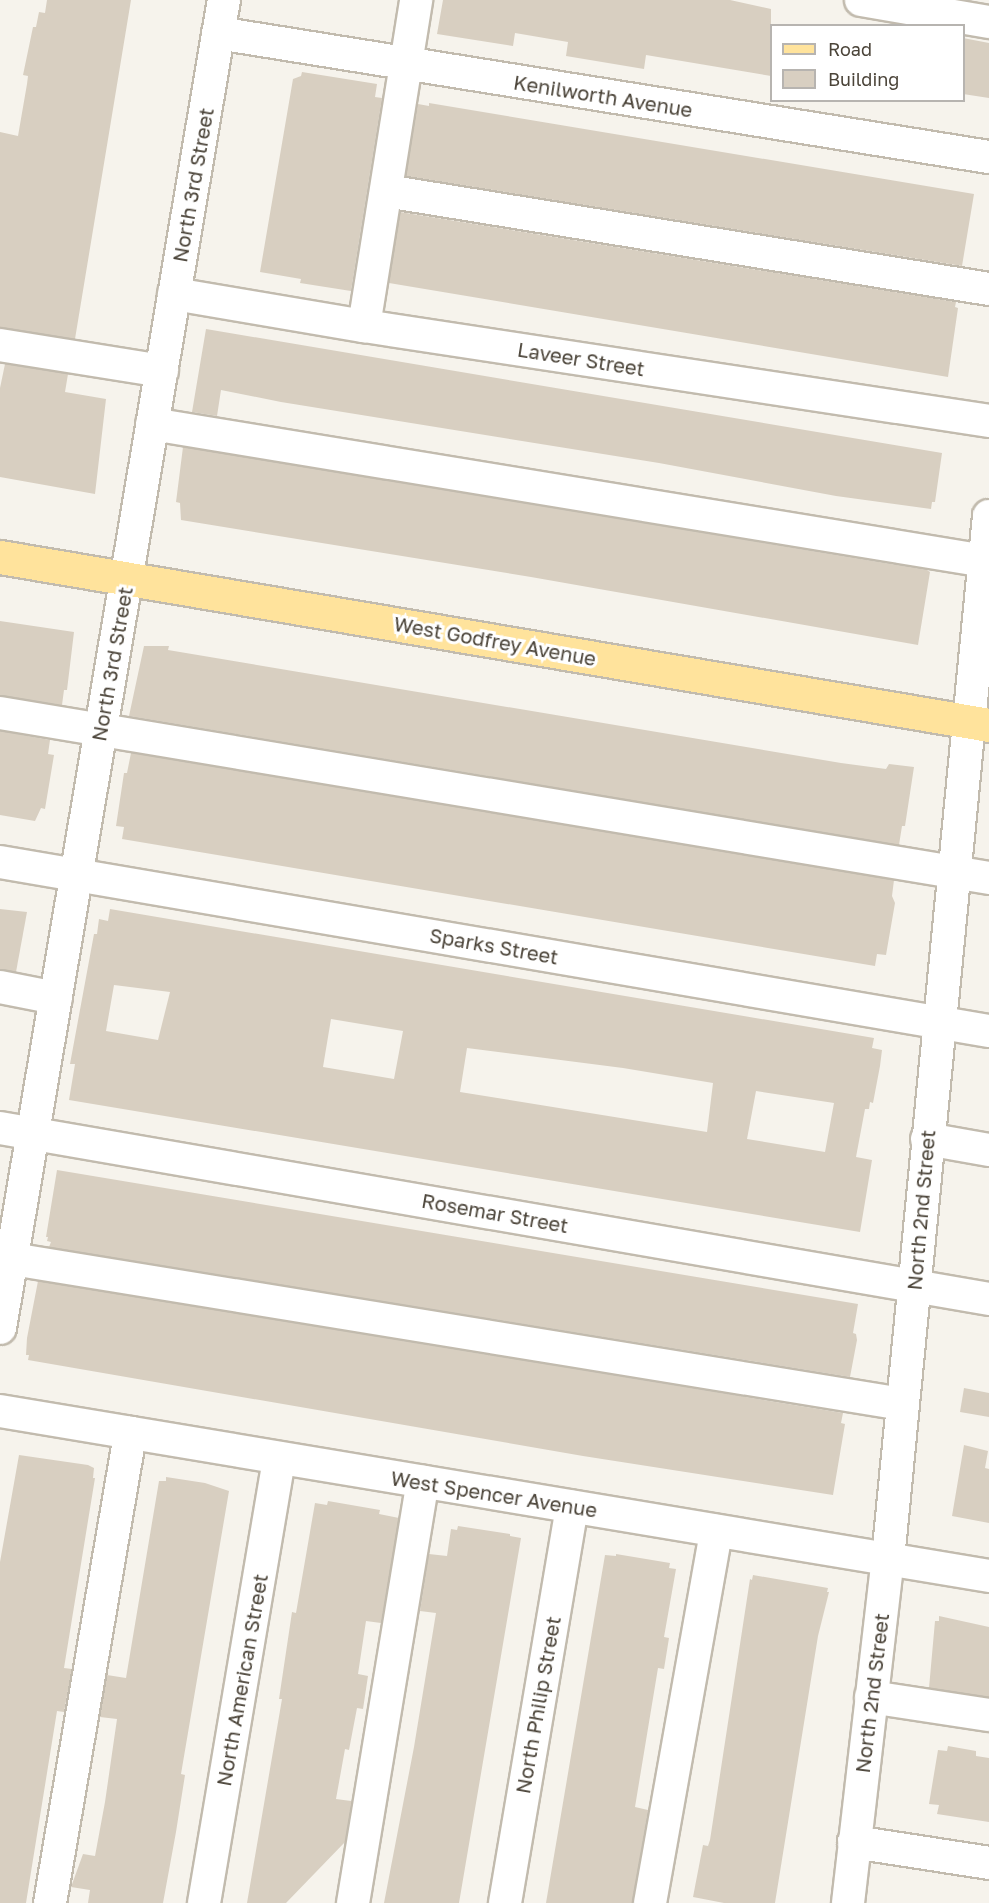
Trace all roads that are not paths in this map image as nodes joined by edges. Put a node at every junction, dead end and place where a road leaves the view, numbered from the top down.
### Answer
1 (224, 0) edge
2 (416, 0) edge
3 (861, 0) edge
4 (989, 22) edge
5 (218, 33) junction
6 (406, 65) junction
7 (989, 157) edge
8 (386, 191) junction
9 (989, 289) edge
10 (174, 294) junction
11 (364, 326) junction
12 (0, 345) edge
13 (162, 371) junction
14 (989, 421) edge
15 (152, 424) junction
16 (987, 542) edge
17 (0, 557) edge
18 (126, 578) junction
19 (0, 713) edge
20 (980, 723) edge
21 (101, 730) junction
22 (0, 862) edge
23 (954, 872) junction
24 (76, 875) junction
25 (989, 878) edge
26 (0, 987) edge
27 (56, 998) junction
28 (938, 1022) junction
29 (989, 1031) edge
30 (0, 1128) edge
31 (33, 1133) junction
32 (927, 1139) junction
33 (989, 1150) edge
34 (6, 1258) edge
35 (914, 1286) junction
36 (989, 1299) edge
37 (0, 1328) edge
38 (903, 1404) junction
39 (0, 1411) edge
40 (130, 1433) junction
41 (279, 1458) junction
42 (423, 1482) junction
43 (572, 1507) junction
44 (716, 1531) junction
45 (888, 1559) junction
46 (989, 1576) edge
47 (871, 1697) junction
48 (989, 1715) edge
49 (854, 1842) junction
50 (989, 1863) edge
51 (50, 1903) edge
52 (204, 1903) edge
53 (353, 1903) edge
54 (505, 1903) edge
55 (650, 1903) edge
56 (848, 1903) edge

1 - 5 street, North 3rd Street
2 - 6 street
3 - 4 street
5 - 6 street, Kenilworth Avenue
5 - 10 street, North 3rd Street
6 - 7 street, Kenilworth Avenue
6 - 8 street
8 - 9 street
8 - 11 street
10 - 11 street, Laveer Street
10 - 13 street, North 3rd Street
11 - 14 street, Laveer Street
12 - 13 street
13 - 15 street, North 3rd Street
15 - 16 street
15 - 18 street, North 3rd Street
16 - 20 street, North 2nd Street
17 - 18 main road, West Godfrey Avenue
18 - 20 main road, West Godfrey Avenue
18 - 21 street, North 3rd Street
19 - 21 street
20 - 23 street, North 2nd Street
21 - 23 street
21 - 24 street, North 3rd Street
22 - 24 street, Sparks Street
23 - 25 street
23 - 28 street, North 2nd Street
24 - 27 street, North 3rd Street
24 - 28 street, Sparks Street
26 - 27 street
27 - 31 street, North 3rd Street
28 - 29 street, Sparks Street
28 - 32 street, North 2nd Street
30 - 31 street, Rosemar Street
31 - 34 street, North 3rd Street
31 - 35 street, Rosemar Street
32 - 33 street
32 - 35 street, North 2nd Street
34 - 37 street, North 3rd Street
34 - 38 street
35 - 36 street, Rosemar Street
35 - 38 street, North 2nd Street
38 - 45 street, North 2nd Street
39 - 40 street, West Spencer Avenue
40 - 41 street, West Spencer Avenue
40 - 51 street
41 - 42 street, West Spencer Avenue
41 - 52 street, North American Street
42 - 43 street, West Spencer Avenue
42 - 53 street
43 - 44 street, West Spencer Avenue
43 - 54 street, North Philip Street
44 - 45 street, West Spencer Avenue
44 - 55 street
45 - 46 street, West Spencer Avenue
45 - 47 street, North 2nd Street
47 - 48 street
47 - 49 street, North 2nd Street
49 - 50 street
49 - 56 street, North 2nd Street

